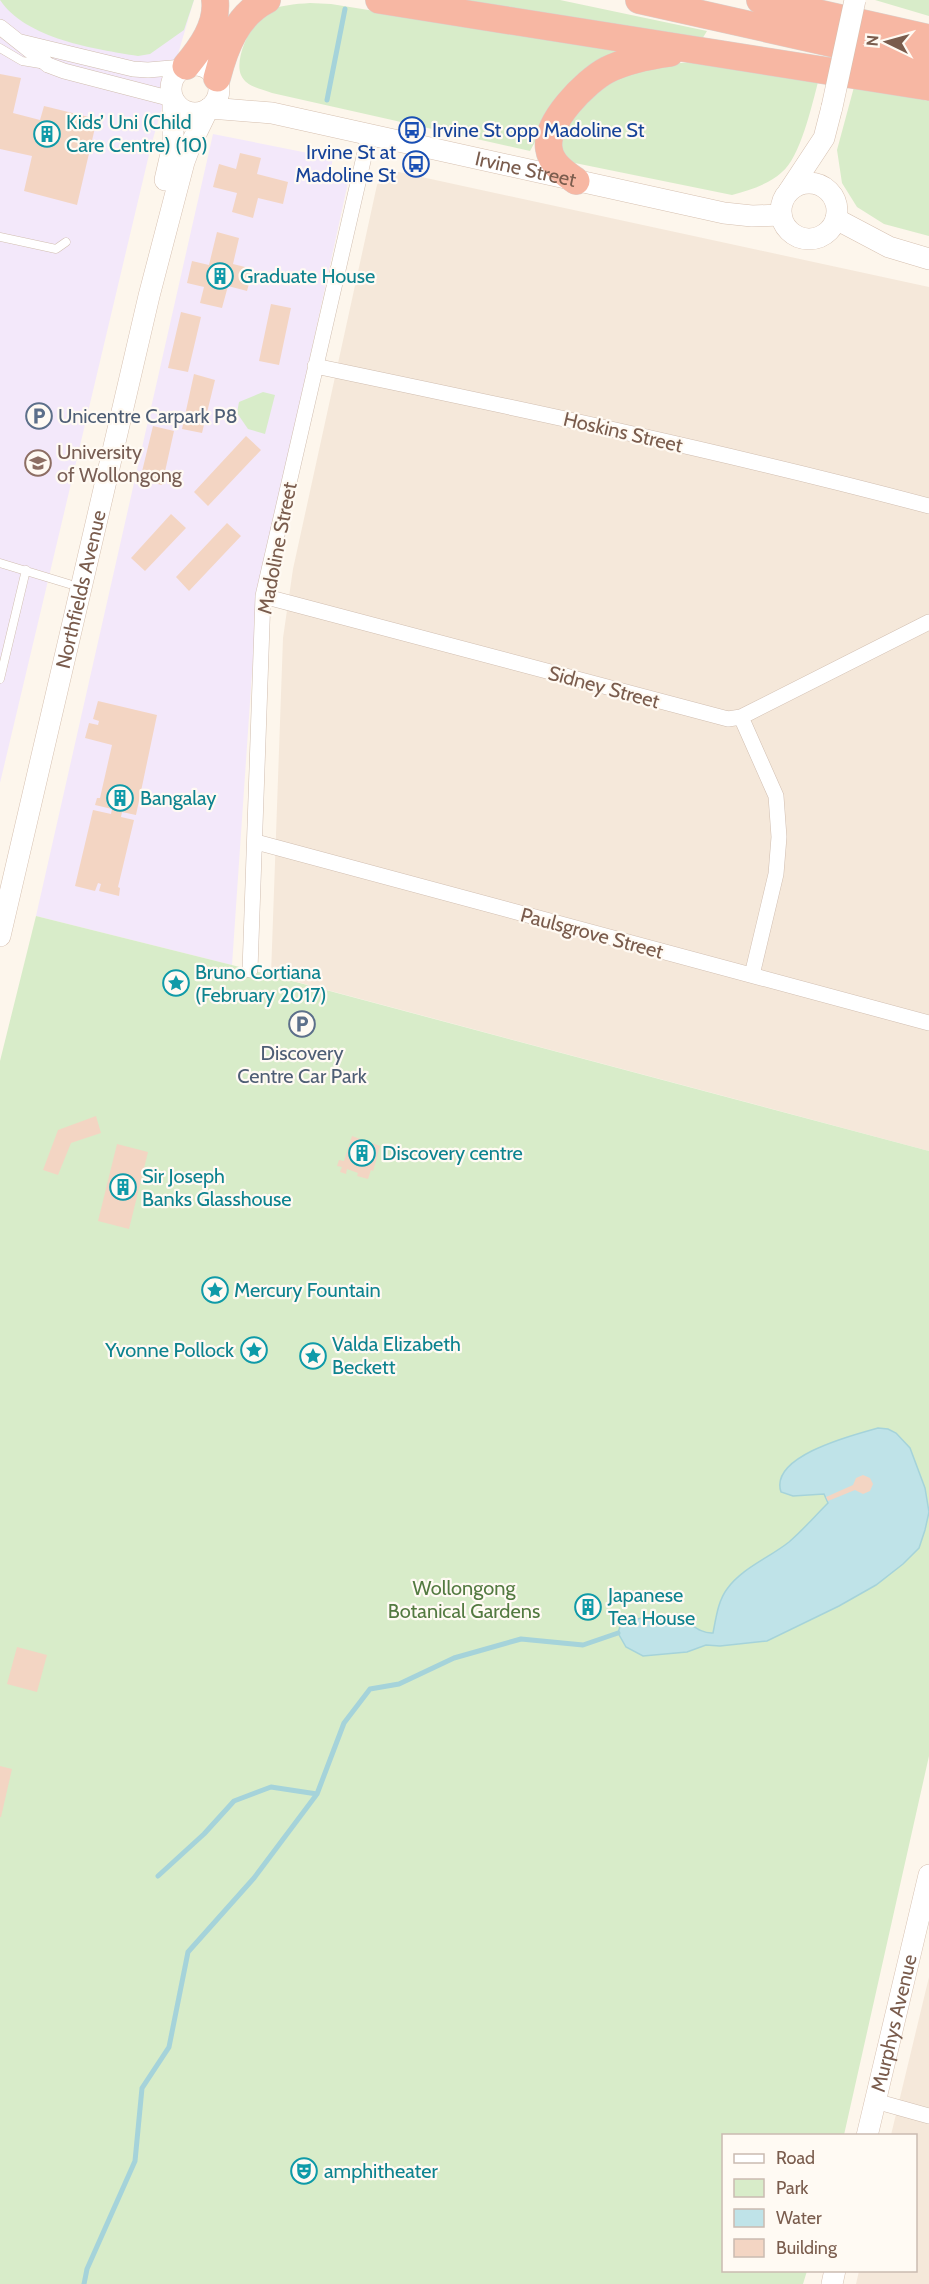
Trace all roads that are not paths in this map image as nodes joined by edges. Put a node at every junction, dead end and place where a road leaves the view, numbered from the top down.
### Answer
1 (215, 0) edge
2 (267, 0) edge
3 (379, 0) edge
4 (639, 0) edge
5 (759, 0) edge
6 (855, 0) edge
7 (0, 27) edge
8 (929, 38) edge
9 (18, 41) junction
10 (0, 48) edge
11 (698, 50) junction
12 (48, 65) junction
13 (929, 65) edge
14 (185, 67) junction
15 (218, 81) junction
16 (929, 87) edge
17 (173, 99) junction
18 (209, 108) junction
19 (272, 113) junction
20 (827, 129) junction
21 (369, 135) junction
22 (576, 181) junction
23 (788, 192) junction
24 (832, 194) junction
25 (781, 215) junction
26 (836, 219) junction
27 (0, 237) edge
28 (66, 242) dead end
29 (929, 260) edge
30 (315, 366) junction
31 (929, 506) edge
32 (0, 563) edge
33 (26, 570) junction
34 (69, 584) junction
35 (263, 596) junction
36 (929, 622) edge
37 (0, 679) edge
38 (741, 717) junction
39 (256, 842) junction
40 (0, 868) edge
41 (0, 936) edge
42 (250, 970) dead end
43 (752, 975) junction
44 (929, 1023) edge
45 (929, 1875) edge
46 (875, 2101) junction
47 (929, 2116) edge
48 (867, 2134) edge

1 - 14 highway
2 - 15 highway
3 - 11 highway
4 - 13 highway
5 - 8 highway
6 - 20 main road, bridge
7 - 9 street
9 - 12 street
9 - 14 street
10 - 12 lane
11 - 16 highway
11 - 22 highway
12 - 17 street
14 - 15 main road
14 - 17 main road
15 - 18 main road
15 - 19 main road, Irvine Street
17 - 18 main road
17 - 34 main road, Northfields Avenue
18 - 19 main road, Irvine Street
18 - 41 main road, Northfields Avenue
19 - 21 main road, Irvine Street
20 - 23 main road
20 - 24 main road
21 - 22 main road, Irvine Street
21 - 30 street, Madoline Street
22 - 25 main road, Irvine Street
23 - 24 main road
23 - 25 main road
24 - 26 main road
25 - 26 main road
26 - 29 main road
27 - 28 lane
30 - 31 street, Hoskins Street
30 - 35 street, Madoline Street
32 - 33 lane
33 - 34 lane
33 - 37 lane
34 - 40 main road, Northfields Avenue
35 - 38 street, Sidney Street
35 - 39 street, Madoline Street
36 - 38 street, Sidney Street
38 - 43 street
39 - 42 street, Madoline Street
39 - 43 street, Paulsgrove Street
43 - 44 street, Paulsgrove Street
45 - 46 main road, Murphys Avenue
46 - 47 street
46 - 48 main road, Murphys Avenue

